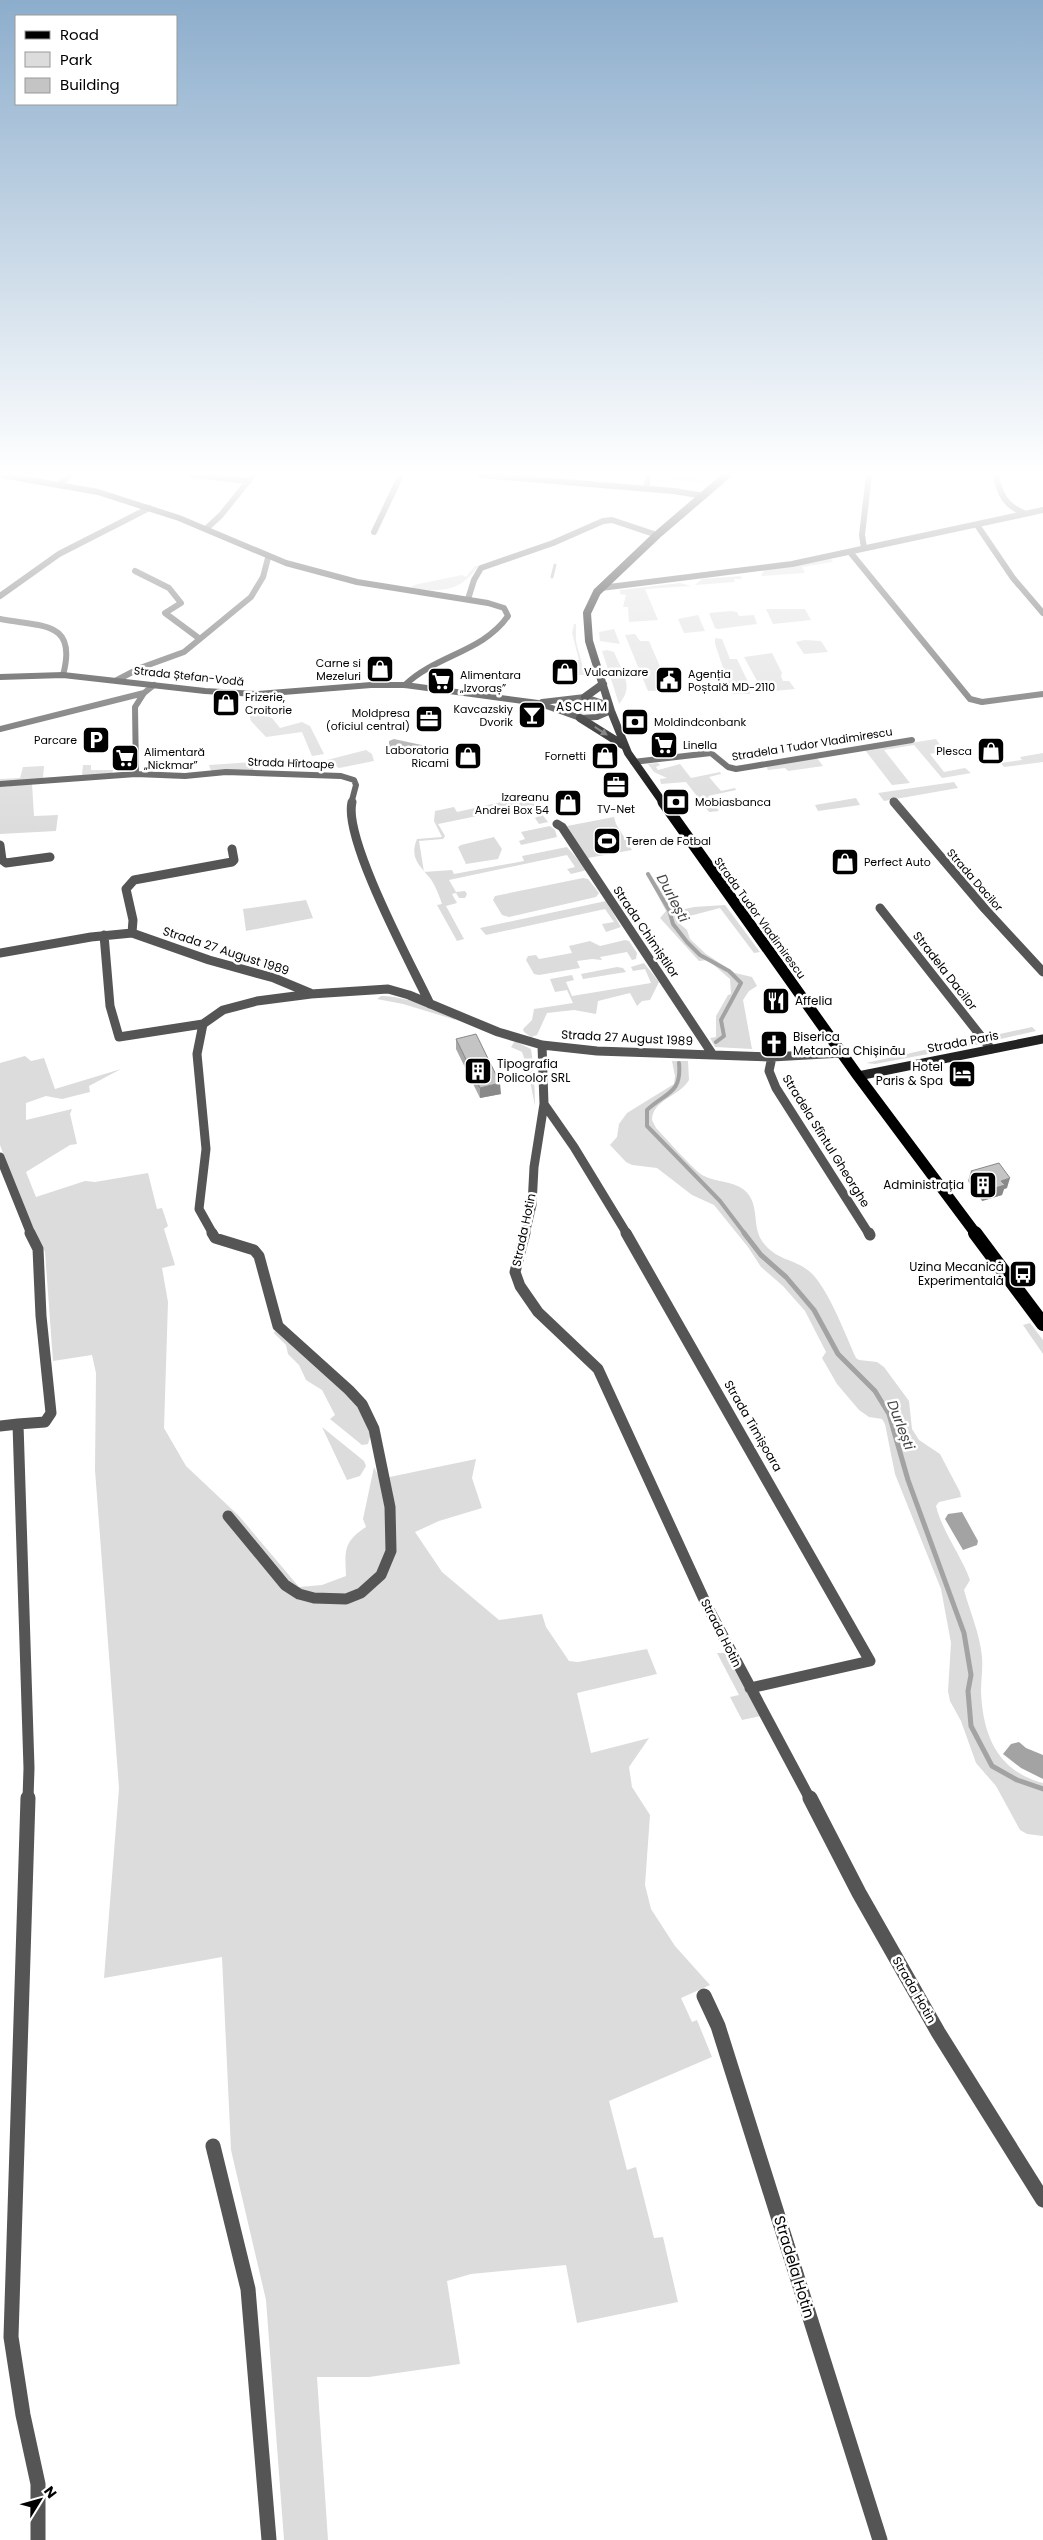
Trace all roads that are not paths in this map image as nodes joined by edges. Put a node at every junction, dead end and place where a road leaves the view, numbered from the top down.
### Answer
1 (174, 594) edge
2 (253, 594) edge
3 (432, 594) edge
4 (470, 594) edge
5 (597, 594) edge
6 (884, 594) edge
7 (1026, 594) edge
8 (468, 599) junction
9 (1043, 613) edge
10 (0, 619) edge
11 (200, 639) junction
12 (63, 675) junction
13 (0, 677) edge
14 (117, 680) junction
15 (603, 684) junction
16 (154, 685) junction
17 (405, 685) junction
18 (144, 693) junction
19 (1043, 694) edge
20 (585, 696) junction
21 (538, 703) junction
22 (610, 708) junction
23 (580, 718) junction
24 (0, 729) edge
25 (912, 740) dead end
26 (623, 745) junction
27 (633, 762) junction
28 (136, 774) junction
29 (0, 784) edge
30 (893, 801) dead end
31 (557, 824) dead end
32 (0, 845) edge
33 (232, 849) dead end
34 (50, 857) dead end
35 (880, 908) dead end
36 (132, 932) junction
37 (104, 935) junction
38 (0, 953) edge
39 (1043, 972) edge
40 (311, 994) junction
41 (430, 1004) junction
42 (203, 1024) junction
43 (1043, 1039) edge
44 (542, 1045) junction
45 (991, 1049) junction
46 (842, 1053) junction
47 (713, 1055) junction
48 (772, 1057) junction
49 (858, 1076) junction
50 (544, 1104) junction
51 (0, 1157) edge
52 (870, 1235) dead end
53 (1043, 1324) edge
54 (18, 1424) junction
55 (0, 1426) edge
56 (228, 1516) dead end
57 (750, 1688) junction
58 (704, 1996) dead end
59 (213, 2146) dead end
60 (1043, 2200) edge
61 (38, 2540) edge
62 (269, 2540) edge
63 (880, 2540) edge

1 - 11 street
2 - 11 street
3 - 8 street
4 - 8 street
5 - 15 main road, Strada Tudor Vladimirescu
6 - 19 street
7 - 9 street
8 - 17 street
10 - 12 street
11 - 14 street
12 - 13 street, Strada Ștefan-Vodă
12 - 14 street, Strada Ștefan-Vodă
14 - 16 street, Strada Ștefan-Vodă
15 - 20 main road
15 - 22 main road, Strada Tudor Vladimirescu
16 - 17 street, Strada Ștefan-Vodă
16 - 18 street
17 - 21 street, Strada Ștefan-Vodă
18 - 24 street, Strada Ștefan-Vodă
18 - 28 street
20 - 21 street, Strada Ștefan-Vodă
20 - 22 street
21 - 23 street, Strada Ștefan-Vodă
22 - 23 street
22 - 26 main road, Strada Tudor Vladimirescu
23 -> 26 main road
25 - 27 street, Stradela 1 Tudor Vladimirescu
26 - 27 main road, Strada Tudor Vladimirescu
27 - 46 main road, Strada Tudor Vladimirescu
28 - 29 street, Strada Hîrtoape
28 - 41 street, Strada Hîrtoape
30 - 39 street, Strada Dacilor
31 - 47 street, Strada Chimiștilor
32 - 34 street
33 - 36 street
35 - 45 street, Stradela Dacilor
36 - 37 street, Strada 27 August 1989
36 - 40 street, Strada 27 August 1989
37 - 38 street, Strada 27 August 1989
37 - 42 street
40 - 41 street, Strada 27 August 1989
40 - 42 street
41 - 44 street, Strada 27 August 1989
42 - 56 street
43 - 45 street, Strada Paris
44 - 47 street, Strada 27 August 1989
44 - 50 street, Strada Hotin
45 - 49 street, Strada Paris
46 - 48 street, Strada 27 August 1989
46 - 49 main road, Strada Tudor Vladimirescu
47 - 48 street, Strada 27 August 1989
48 - 52 street, Stradela Sfîntul Gheorghe
49 - 53 main road, Strada Tudor Vladimirescu
50 - 57 street, Strada Hotin
50 - 57 street, Strada Timișoara
51 - 54 street
54 - 55 street
54 - 61 street
57 - 60 street, Strada Hotin
58 - 63 street, Stradela Hotin
59 - 62 street

